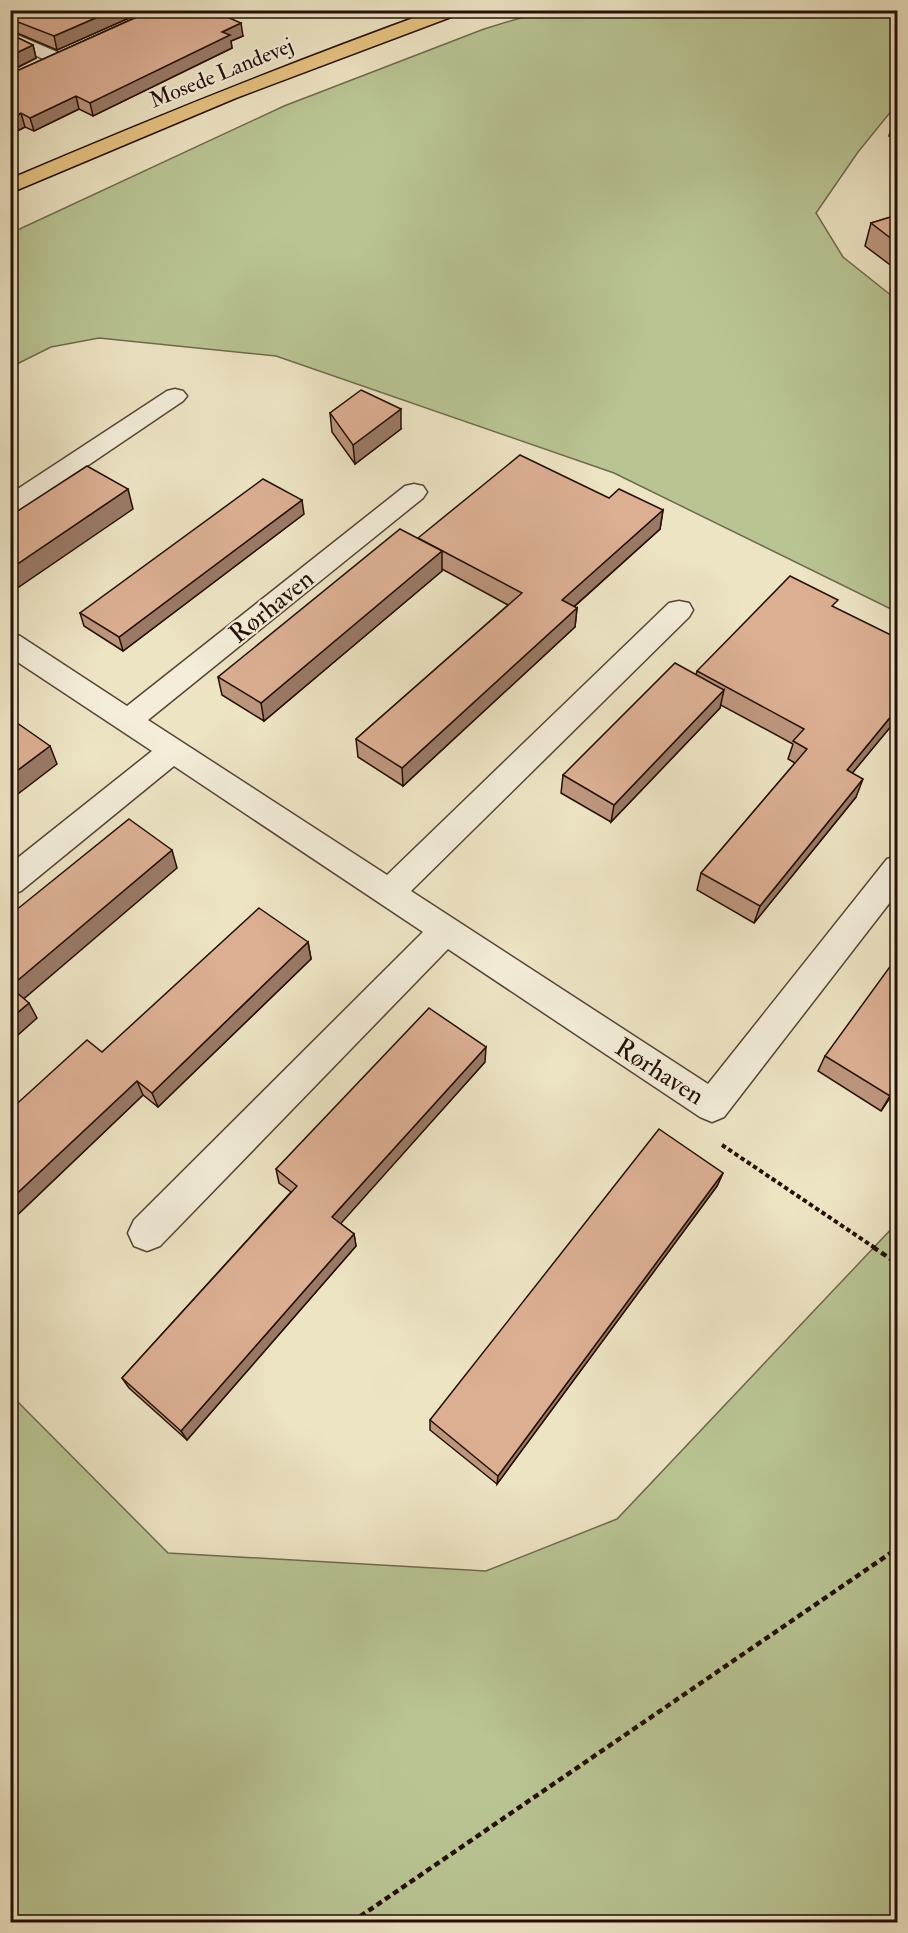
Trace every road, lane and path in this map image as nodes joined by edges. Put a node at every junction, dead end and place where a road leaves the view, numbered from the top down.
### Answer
1 (453, 10) edge
2 (10, 37) edge
3 (77, 49) edge
4 (10, 54) edge
5 (56, 58) junction
6 (10, 187) edge
7 (175, 396) dead end
8 (414, 492) dead end
9 (10, 506) edge
10 (679, 610) dead end
11 (10, 643) edge
12 (128, 720) junction
13 (173, 750) junction
14 (897, 868) edge
15 (10, 882) edge
16 (389, 893) junction
17 (446, 930) junction
18 (712, 1106) junction
19 (147, 1233) dead end
20 (897, 1264) edge
21 (897, 1548) edge
22 (352, 1923) edge

1 - 6 main road, Mosede Landevej
2 - 5 street
3 - 5 street
4 - 5 street
7 - 9 street
8 - 12 street, Rørhaven
10 - 16 street
11 - 12 street, Rørhaven
12 - 13 street, Rørhaven
13 - 15 street
13 - 16 street, Rørhaven
14 - 18 street, Rørhaven
16 - 17 street, Rørhaven
17 - 18 street, Rørhaven
17 - 19 street
18 - 20 path
21 - 22 path

